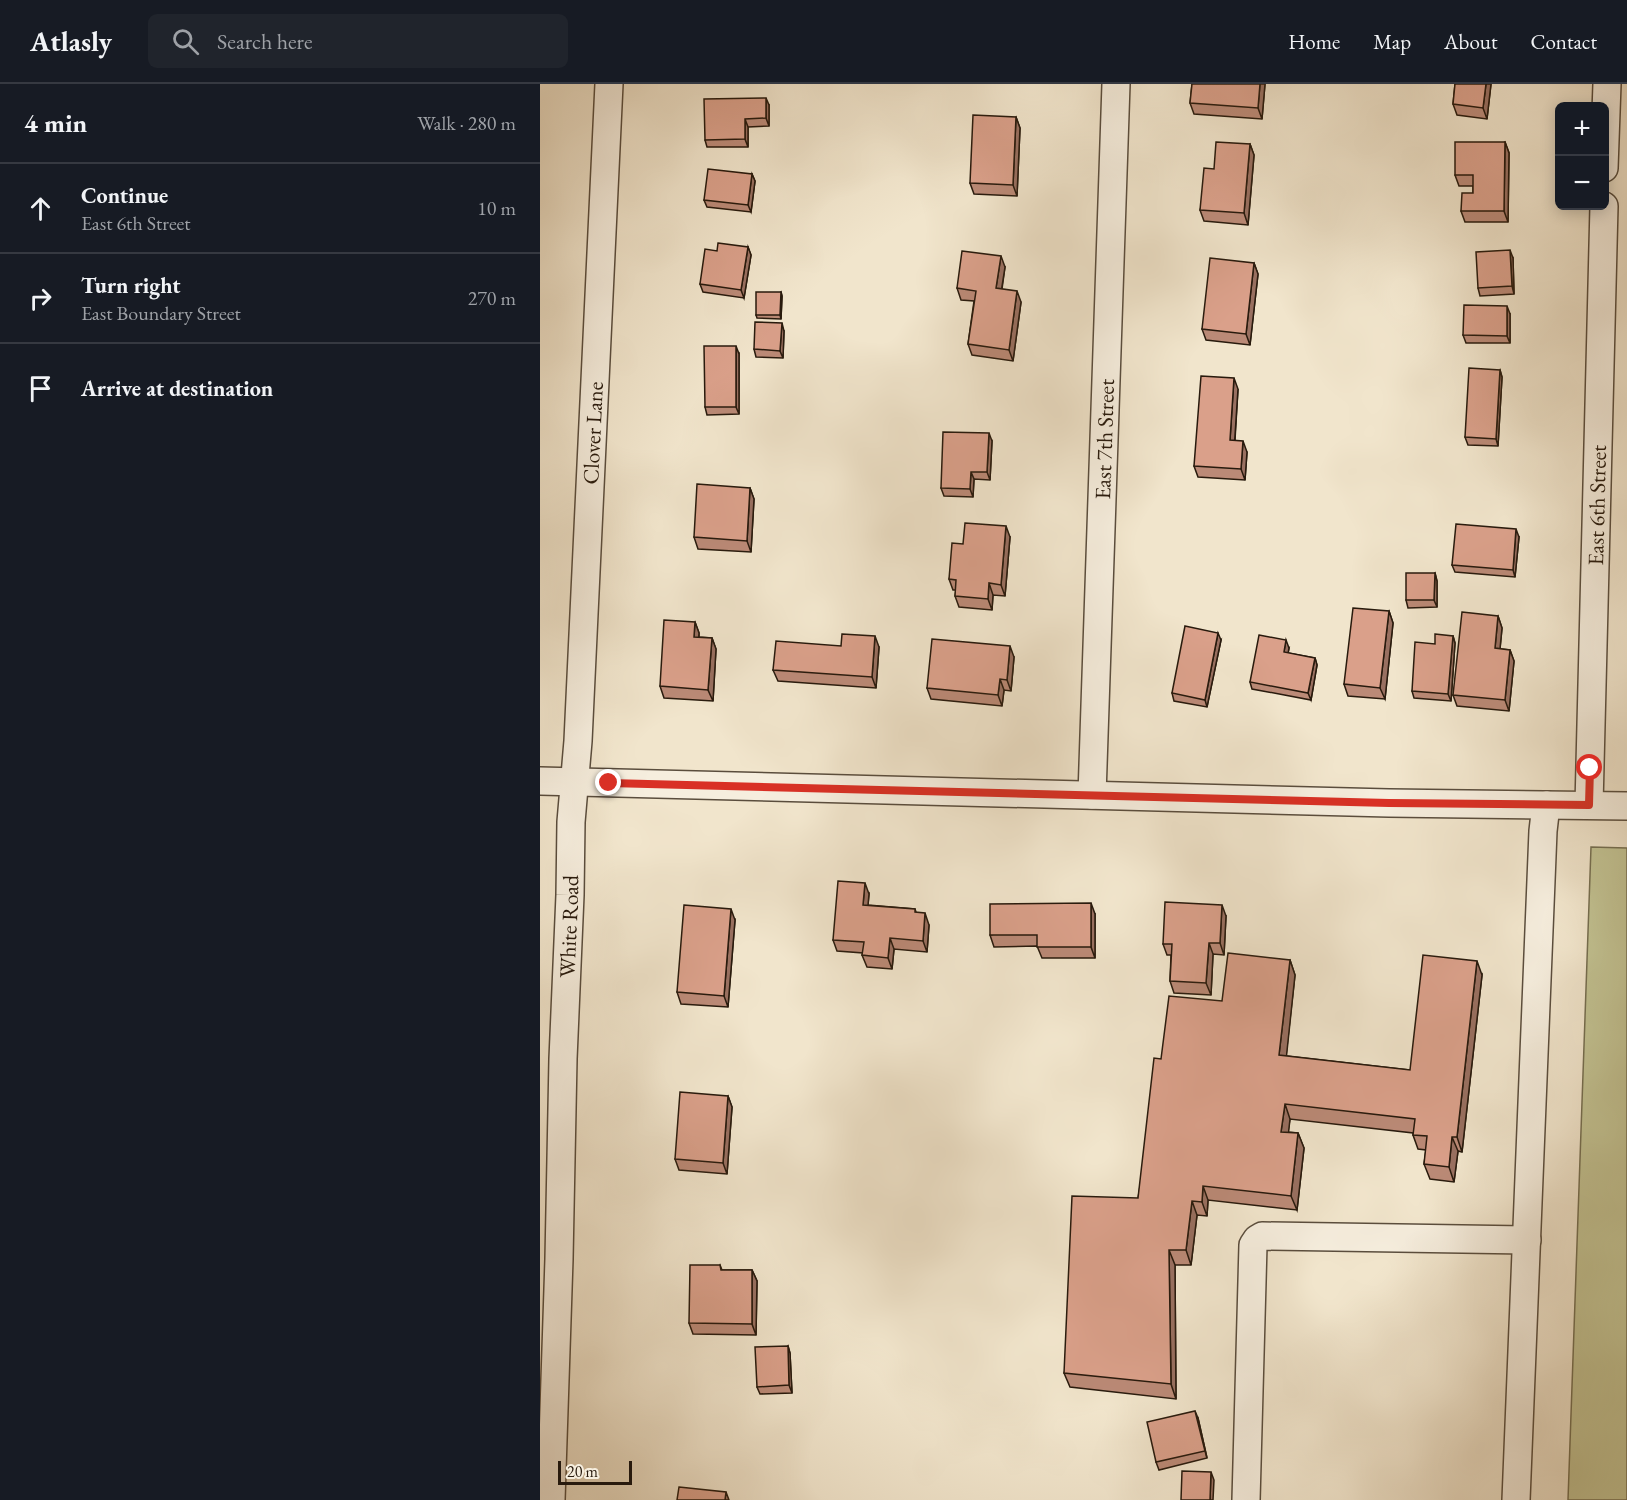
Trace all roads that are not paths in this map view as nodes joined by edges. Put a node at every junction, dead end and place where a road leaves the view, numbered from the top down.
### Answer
1 (609, 84) edge
2 (1116, 84) edge
3 (1607, 84) edge
4 (1616, 134) edge
5 (1609, 156) edge
6 (1604, 210) edge
7 (540, 782) edge
8 (575, 782) junction
9 (1092, 795) junction
10 (1546, 805) junction
11 (1589, 805) junction
12 (1627, 806) edge
13 (1527, 1240) junction
14 (551, 1500) edge
15 (1246, 1500) edge
16 (1516, 1500) edge

1 - 8 street, Clover Lane
2 - 9 street, East 7th Street
3 - 4 street
4 - 5 street
6 - 11 street, East 6th Street
7 - 8 street
8 - 9 street
8 - 14 street, White Road
9 - 10 street
10 - 11 street
10 - 13 street
11 - 12 street
13 - 15 street
13 - 16 street

